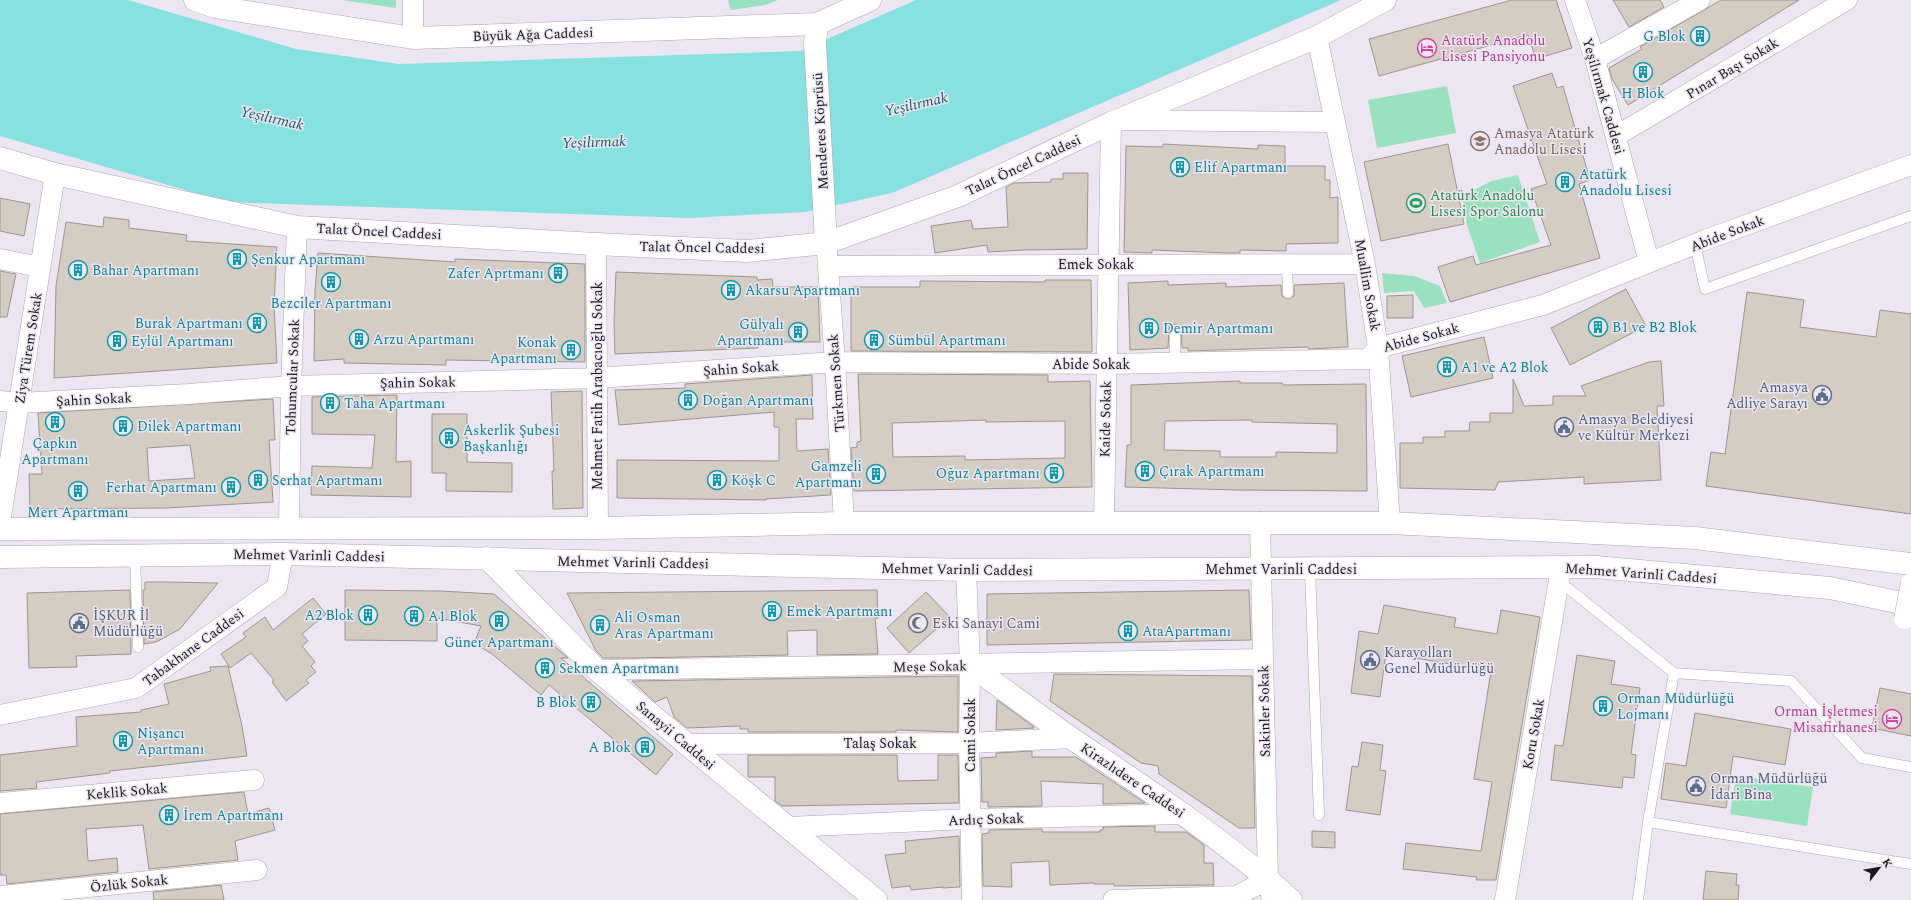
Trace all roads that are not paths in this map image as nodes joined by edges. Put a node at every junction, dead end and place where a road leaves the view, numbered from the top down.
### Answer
1 (412, 0) edge
2 (1385, 0) edge
3 (1575, 0) edge
4 (1847, 0) edge
5 (866, 1) edge
6 (208, 2) edge
7 (1689, 3) edge
8 (816, 33) junction
9 (1318, 37) junction
10 (413, 38) junction
11 (1595, 59) junction
12 (1114, 122) junction
13 (1335, 122) junction
14 (1616, 136) junction
15 (0, 158) edge
16 (1911, 165) edge
17 (55, 174) junction
18 (1911, 216) edge
19 (297, 227) junction
20 (826, 243) junction
21 (596, 244) junction
22 (1695, 244) junction
23 (0, 259) edge
24 (1649, 262) junction
25 (1108, 264) junction
26 (1287, 264) junction
27 (1365, 264) junction
28 (828, 266) junction
29 (40, 268) junction
30 (1288, 293) dead end
31 (1175, 330) dead end
32 (1378, 348) junction
33 (836, 362) junction
34 (1175, 363) junction
35 (1106, 364) junction
36 (597, 378) junction
37 (291, 386) junction
38 (10, 402) edge
39 (1104, 522) junction
40 (1260, 522) junction
41 (0, 523) edge
42 (844, 523) junction
43 (1390, 523) junction
44 (289, 528) junction
45 (598, 528) junction
46 (0, 529) edge
47 (283, 554) junction
48 (135, 556) junction
49 (0, 557) edge
50 (487, 558) junction
51 (1911, 564) edge
52 (1261, 569) junction
53 (1310, 569) junction
54 (966, 570) junction
55 (1560, 575) junction
56 (1911, 583) edge
57 (1907, 618) edge
58 (138, 647) dead end
59 (1263, 659) junction
60 (970, 665) junction
61 (597, 670) junction
62 (1674, 673) junction
63 (0, 715) edge
64 (1072, 738) junction
65 (969, 743) junction
66 (688, 744) junction
67 (1911, 767) edge
68 (254, 780) dead end
69 (0, 803) edge
70 (1185, 814) junction
71 (1319, 815) dead end
72 (971, 819) junction
73 (1648, 822) junction
74 (788, 828) junction
75 (1911, 864) edge
76 (257, 870) dead end
77 (1268, 879) junction
78 (0, 896) edge
79 (876, 900) edge
80 (972, 900) edge
81 (1112, 900) edge
82 (1272, 900) edge
83 (1291, 900) edge
84 (1504, 900) edge
85 (1638, 900) edge

1 - 10 street
2 - 9 main road, Talat Öncel Caddesi
3 - 11 street, Yeşilırmak Caddesi
4 - 14 street, Pınar Başı Sokak
5 - 8 main road, Büyük Ağa Caddesi
6 - 10 main road, Büyük Ağa Caddesi
7 - 11 street
8 - 10 main road, Büyük Ağa Caddesi
8 - 20 main road, Menderes Köprüsü
9 - 12 main road, Talat Öncel Caddesi
9 - 13 street, Muallim Sokak
11 - 14 street, Yeşilırmak Caddesi
12 - 13 street
12 - 20 main road, Talat Öncel Caddesi
12 - 25 street, Kaide Sokak
13 - 27 street, Muallim Sokak
14 - 24 street, Yeşilırmak Caddesi
15 - 17 main road, Talat Öncel Caddesi
16 - 22 street, Abide Sokak
17 - 19 main road, Talat Öncel Caddesi
17 - 29 street, Ziya Türem Sokak
18 - 22 lane
19 - 21 main road, Talat Öncel Caddesi
19 - 37 street, Tohumcular Sokak
20 - 21 main road, Talat Öncel Caddesi
20 - 28 street, Türkmen Sokak
21 - 36 street, Mehmet Fatih Arabacıoğlu Sokak
22 - 24 street, Abide Sokak
23 - 29 street
24 - 32 street, Abide Sokak
25 - 26 street, Emek Sokak
25 - 28 street, Emek Sokak
25 - 35 street, Kaide Sokak
26 - 27 street, Emek Sokak
26 - 30 lane
27 - 32 street, Muallim Sokak
28 - 33 street, Türkmen Sokak
29 - 38 street, Ziya Türem Sokak
31 - 34 lane
32 - 34 street, Abide Sokak
32 - 43 street, Muallim Sokak
33 - 35 street, Abide Sokak
33 - 36 street, Şahin Sokak
33 - 42 street, Türkmen Sokak
34 - 35 street, Abide Sokak
35 - 39 street, Kaide Sokak
36 - 37 street, Şahin Sokak
36 - 45 street, Mehmet Fatih Arabacıoğlu Sokak
37 - 38 street, Şahin Sokak
37 - 44 street, Tohumcular Sokak
38 - 41 street, Ziya Türem Sokak
39 - 40 main road, Mehmet Varinli Caddesi
39 - 42 main road, Mehmet Varinli Caddesi
40 - 43 main road, Mehmet Varinli Caddesi
40 - 52 street, Sakinler Sokak
42 - 45 main road, Mehmet Varinli Caddesi
43 - 51 main road, Mehmet Varinli Caddesi
44 - 45 main road, Mehmet Varinli Caddesi
44 - 46 main road, Mehmet Varinli Caddesi
47 - 48 main road, Mehmet Varinli Caddesi
47 - 50 main road, Mehmet Varinli Caddesi
47 - 63 street, Tabakhane Caddesi
48 - 49 main road, Mehmet Varinli Caddesi
48 - 58 lane
50 - 54 main road, Mehmet Varinli Caddesi
50 - 61 main road, Sanayii Caddesi
52 - 53 main road, Mehmet Varinli Caddesi
52 - 54 main road, Mehmet Varinli Caddesi
52 - 59 street, Sakinler Sokak
53 - 55 main road, Mehmet Varinli Caddesi
53 - 71 lane
54 - 60 street, Cami Sokak
55 - 57 main road, Mehmet Varinli Caddesi
55 - 62 lane
55 - 84 street, Koru Sokak
56 - 57 street, bridge
59 - 60 street, Meşe Sokak
59 - 77 street, Sakinler Sokak
60 - 61 street, Meşe Sokak
60 - 64 main road, Kirazlıdere Caddesi
60 - 65 street, Cami Sokak
61 - 66 main road, Sanayii Caddesi
62 - 67 lane
62 - 73 lane
64 - 65 street, Talaş Sokak
64 - 70 main road, Kirazlıdere Caddesi
65 - 66 street, Talaş Sokak
65 - 72 street, Cami Sokak
66 - 74 main road, Sanayii Caddesi
68 - 69 street, Keklik Sokak
70 - 72 street, Ardıç Sokak
70 - 77 main road, Kirazlıdere Caddesi
72 - 74 street, Ardıç Sokak
72 - 80 street, Cami Sokak
73 - 75 lane
73 - 85 lane
74 - 79 main road, Sanayii Caddesi
76 - 78 street, Özlük Sokak
77 - 81 street
77 - 82 street, Sakinler Sokak
77 - 83 main road, Kirazlıdere Caddesi

